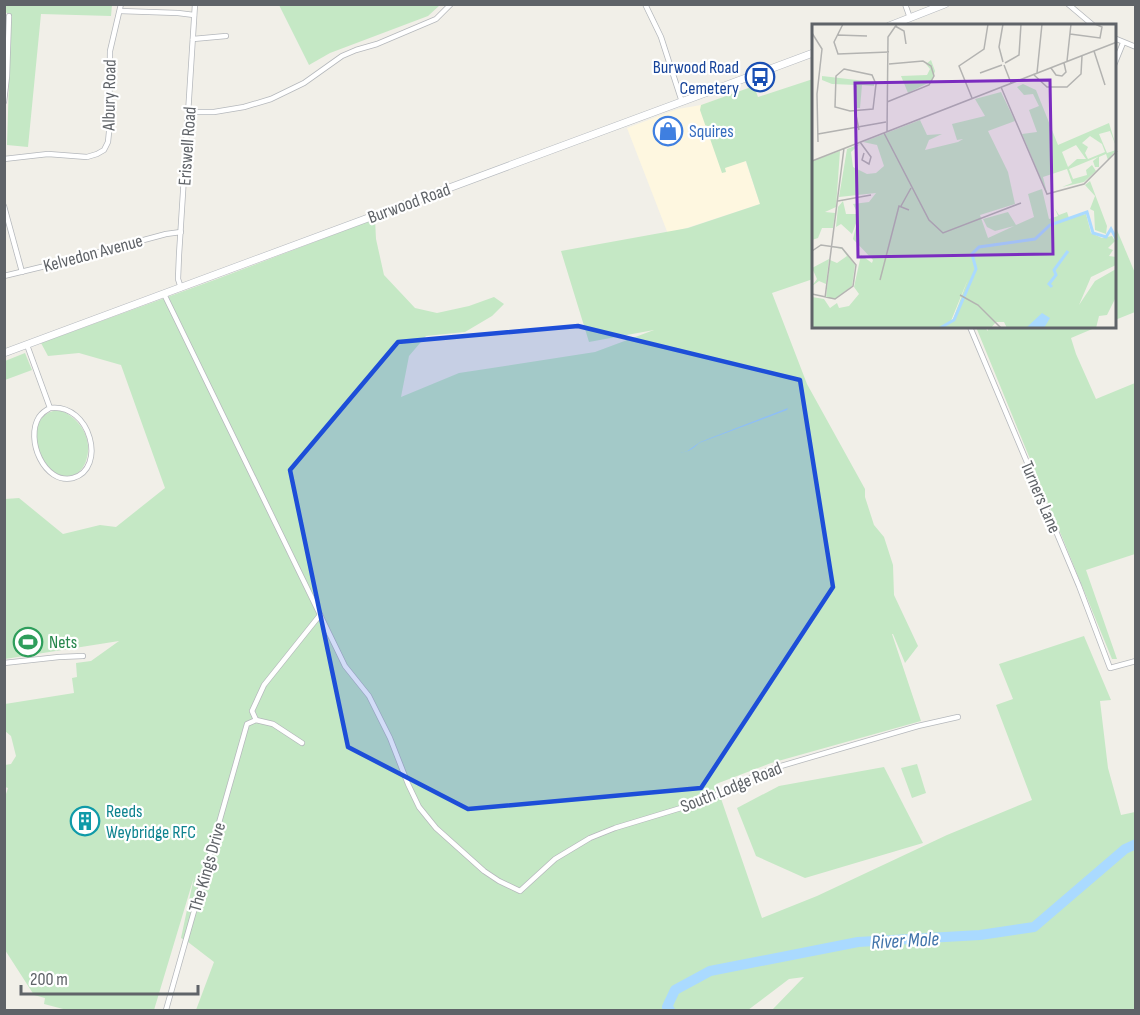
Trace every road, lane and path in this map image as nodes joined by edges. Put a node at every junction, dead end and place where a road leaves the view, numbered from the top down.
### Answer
1 (122, 4) edge
2 (195, 4) edge
3 (451, 4) edge
4 (645, 4) edge
5 (905, 4) edge
6 (945, 4) edge
7 (1068, 4) edge
8 (120, 11) junction
9 (194, 15) junction
10 (9, 16) dead end
11 (910, 18) junction
12 (894, 24) edge
13 (1092, 24) edge
14 (226, 36) dead end
15 (193, 39) junction
16 (1116, 39) edge
17 (1123, 43) junction
18 (1136, 47) edge
19 (812, 53) edge
20 (1116, 60) edge
21 (4, 102) edge
22 (682, 102) junction
23 (189, 112) junction
24 (4, 159) edge
25 (4, 206) edge
26 (181, 232) junction
27 (22, 272) junction
28 (4, 276) edge
29 (182, 288) junction
30 (164, 294) junction
31 (970, 328) edge
32 (27, 345) junction
33 (4, 353) edge
34 (50, 408) junction
35 (320, 615) junction
36 (83, 656) dead end
37 (1136, 661) edge
38 (4, 663) edge
39 (252, 711) junction
40 (958, 717) dead end
41 (256, 720) junction
42 (247, 724) junction
43 (302, 743) dead end
44 (166, 1011) edge

1 - 8 street
2 - 9 street, Eriswell Road
3 - 23 street
4 - 22 street
5 - 11 street
6 - 11 street
7 - 13 street
8 - 9 street
8 - 24 street, Albury Road
9 - 15 street, Eriswell Road
10 - 21 street
11 - 12 street
14 - 15 street
15 - 23 street, Eriswell Road
16 - 17 street
17 - 18 street
17 - 20 street
19 - 22 street, Burwood Road
22 - 29 street, Burwood Road
23 - 26 street, Eriswell Road
25 - 27 street
26 - 27 street, Kelvedon Avenue
26 - 29 street, Eriswell Road
27 - 28 street, Kelvedon Avenue
29 - 30 street, Burwood Road
30 - 32 street, Burwood Road
30 - 35 street
31 - 37 street, Turners Lane
32 - 33 street, Burwood Road
32 - 34 street
34 - 34 street
35 - 39 street, The Kings Drive
35 - 40 street, South Lodge Road
36 - 38 street
39 - 41 street
39 - 42 street, The Kings Drive
41 - 42 street
41 - 43 street
42 - 44 street, The Kings Drive

